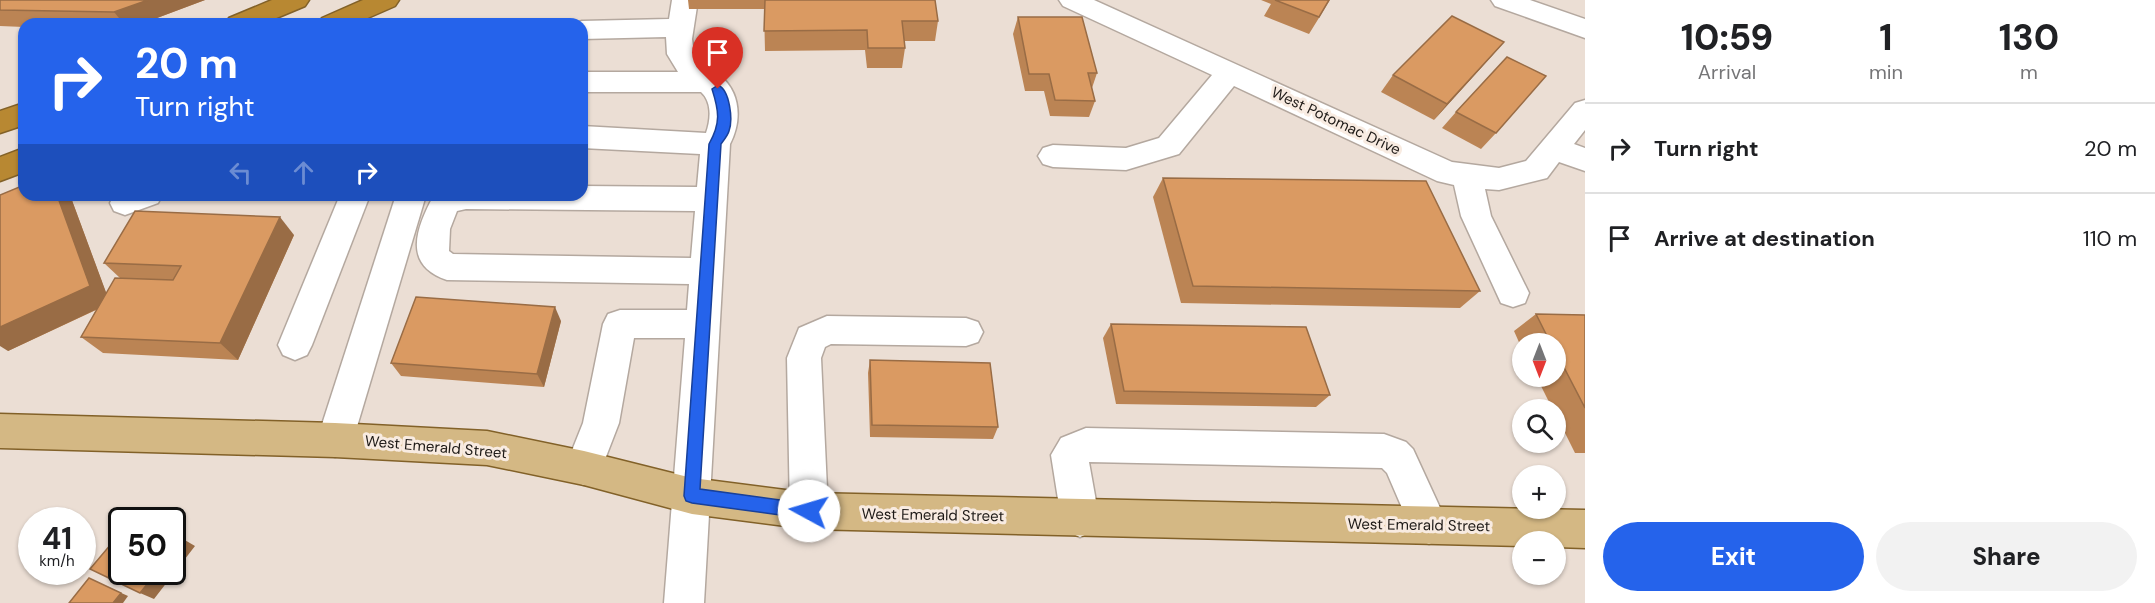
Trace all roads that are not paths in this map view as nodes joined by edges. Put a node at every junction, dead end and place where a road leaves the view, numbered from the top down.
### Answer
1 (296, 0) edge
2 (386, 0) edge
3 (1072, 0) edge
4 (1504, 0) edge
5 (1120, 9) edge
6 (684, 14) edge
7 (252, 18) edge
8 (345, 18) edge
9 (588, 29) edge
10 (1585, 29) edge
11 (1230, 72) junction
12 (588, 82) edge
13 (710, 82) junction
14 (1585, 110) edge
15 (18, 116) edge
16 (0, 123) edge
17 (588, 137) edge
18 (715, 144) junction
19 (1554, 148) junction
20 (1053, 156) dead end
21 (1585, 160) edge
22 (18, 162) edge
23 (0, 170) edge
24 (1467, 175) junction
25 (588, 197) edge
26 (711, 198) junction
27 (353, 201) edge
28 (409, 201) edge
29 (446, 201) edge
30 (706, 271) junction
31 (1513, 293) dead end
32 (702, 324) junction
33 (966, 332) dead end
34 (295, 345) dead end
35 (0, 431) edge
36 (335, 440) junction
37 (584, 468) junction
38 (692, 496) junction
39 (809, 511) junction
40 (1080, 518) junction
41 (1429, 525) junction
42 (1585, 529) edge
43 (684, 603) edge

1 - 7 highway
2 - 8 highway
3 - 5 street, West Potomac Drive
4 - 10 street
5 - 11 street, West Potomac Drive
6 - 9 street
6 - 13 street
11 - 20 street
11 - 24 street, West Potomac Drive
12 - 13 street
13 - 18 street
14 - 19 street, West Potomac Drive
15 - 16 highway
17 - 18 street
18 - 26 street
19 - 21 street
19 - 24 street, West Potomac Drive
22 - 23 highway
24 - 31 street
25 - 26 street
26 - 30 street
27 - 34 street
28 - 36 street
29 - 30 street
30 - 32 street
32 - 37 street
32 - 38 street
33 - 39 street
35 - 36 main road, West Emerald Street
36 - 37 main road, West Emerald Street
37 - 38 main road, West Emerald Street
38 - 39 main road, West Emerald Street
38 - 43 street
39 - 40 main road, West Emerald Street
40 - 41 main road, West Emerald Street
40 - 41 street
41 - 42 main road, West Emerald Street

